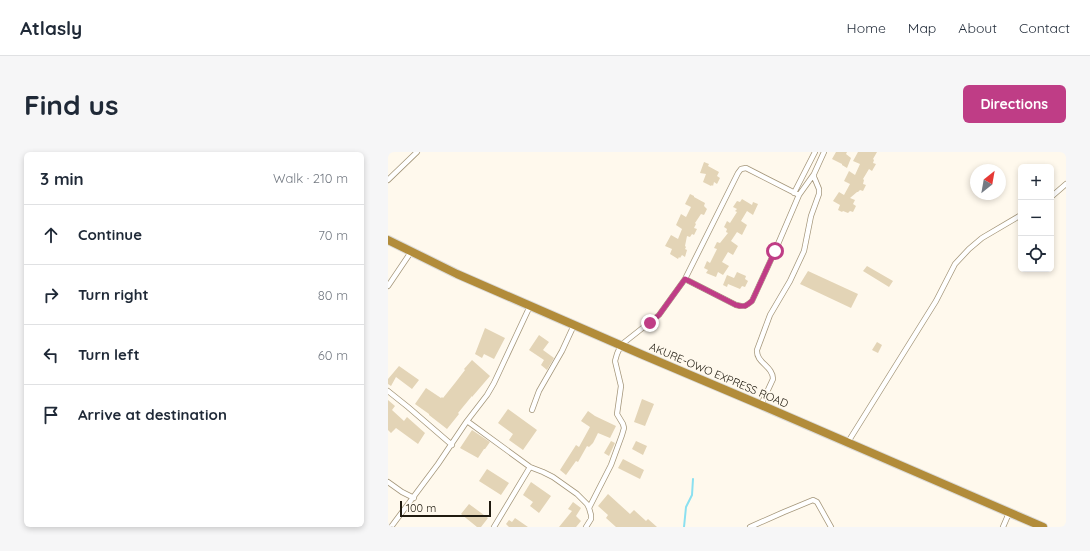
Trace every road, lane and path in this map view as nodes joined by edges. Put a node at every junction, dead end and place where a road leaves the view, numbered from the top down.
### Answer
1 (417, 152) edge
2 (815, 152) edge
3 (824, 152) edge
4 (814, 174) junction
5 (388, 180) edge
6 (1066, 184) edge
7 (796, 194) junction
8 (1054, 194) edge
9 (1018, 217) edge
10 (388, 240) edge
11 (411, 252) junction
12 (685, 279) junction
13 (388, 286) edge
14 (530, 306) junction
15 (574, 325) junction
16 (621, 345) junction
17 (388, 391) edge
18 (761, 405) junction
19 (532, 410) dead end
20 (467, 421) junction
21 (848, 442) junction
22 (452, 445) junction
23 (530, 467) junction
24 (388, 482) edge
25 (414, 498) junction
26 (589, 508) junction
27 (1009, 513) junction
28 (391, 527) edge
29 (494, 527) edge
30 (586, 527) edge
31 (750, 527) edge
32 (831, 527) edge
33 (1003, 527) edge
34 (1043, 527) edge

1 - 5 street
2 - 7 street
3 - 4 street
4 - 7 street
4 - 18 street
6 - 8 street
7 - 12 street
7 - 12 street
9 - 21 street
10 - 11 highway, AKURE-OWO EXPRESS ROAD
11 - 13 street
11 - 14 highway, AKURE-OWO EXPRESS ROAD
12 - 16 street
14 - 15 highway, AKURE-OWO EXPRESS ROAD
14 - 20 street
15 - 16 highway, AKURE-OWO EXPRESS ROAD
15 - 19 street
16 - 18 highway, AKURE-OWO EXPRESS ROAD
16 - 26 street
17 - 22 street
18 - 21 highway, AKURE-OWO EXPRESS ROAD
20 - 22 street
20 - 23 street
21 - 27 highway, AKURE-OWO EXPRESS ROAD
22 - 25 street
23 - 26 street
23 - 29 street
24 - 25 street
25 - 28 street
26 - 30 street
27 - 33 street
27 - 34 highway, AKURE-OWO EXPRESS ROAD
31 - 32 street

